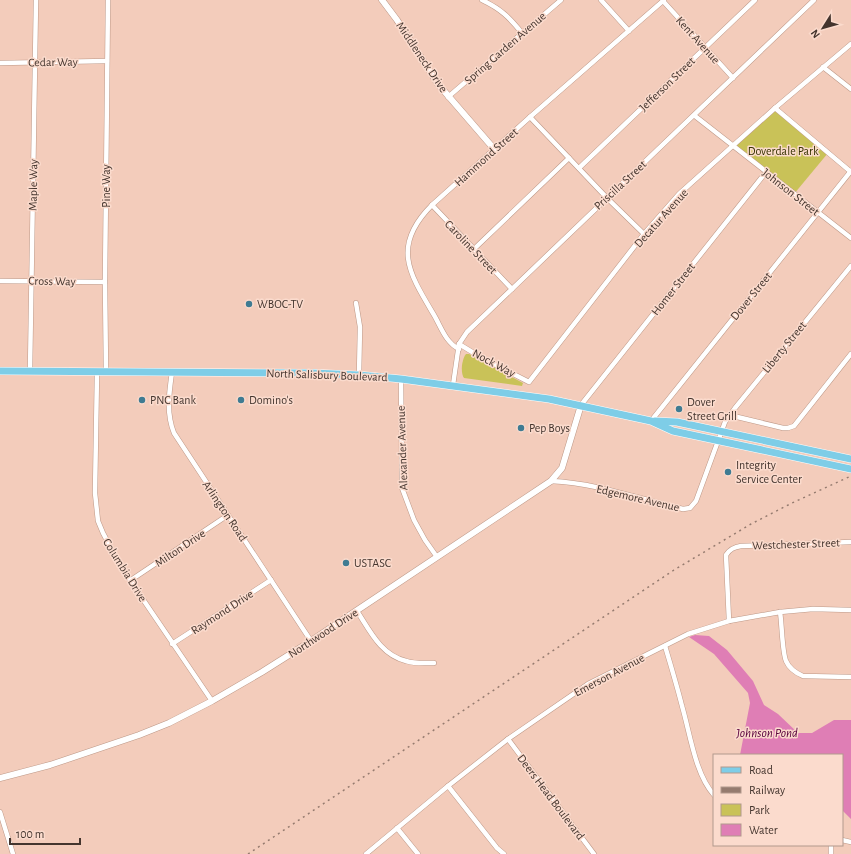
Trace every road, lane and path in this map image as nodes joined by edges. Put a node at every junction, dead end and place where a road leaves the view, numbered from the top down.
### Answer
1 (36, 0) edge
2 (108, 0) edge
3 (382, 0) edge
4 (482, 0) edge
5 (561, 0) edge
6 (601, 0) edge
7 (755, 0) edge
8 (814, 0) edge
9 (664, 1) edge
10 (629, 31) junction
11 (522, 33) junction
12 (851, 44) edge
13 (705, 47) junction
14 (107, 61) junction
15 (35, 62) junction
16 (0, 63) edge
17 (823, 67) junction
18 (733, 78) junction
19 (851, 89) edge
20 (448, 96) junction
21 (775, 108) junction
22 (695, 116) junction
23 (530, 117) junction
24 (733, 147) junction
25 (494, 150) junction
26 (569, 158) junction
27 (579, 168) junction
28 (766, 172) junction
29 (851, 172) edge
30 (607, 198) junction
31 (432, 205) junction
32 (818, 213) junction
33 (644, 234) junction
34 (851, 238) edge
35 (473, 250) junction
36 (851, 266) edge
37 (0, 281) edge
38 (31, 281) junction
39 (105, 282) junction
40 (512, 289) junction
41 (356, 303) dead end
42 (459, 347) junction
43 (851, 354) edge
44 (0, 371) edge
45 (30, 371) junction
46 (106, 372) junction
47 (172, 372) junction
48 (97, 373) junction
49 (359, 375) junction
50 (401, 379) junction
51 (529, 382) joint
52 (453, 385) junction
53 (581, 405) junction
54 (729, 415) junction
55 (651, 421) junction
56 (721, 431) junction
57 (718, 440) junction
58 (851, 460) edge
59 (850, 469) edge
60 (551, 481) junction
61 (228, 515) junction
62 (851, 542) edge
63 (437, 557) junction
64 (131, 580) junction
65 (271, 580) junction
66 (851, 610) edge
67 (357, 611) junction
68 (780, 612) junction
69 (729, 621) junction
70 (311, 641) junction
71 (172, 644) junction
72 (665, 646) junction
73 (434, 663) dead end
74 (851, 677) edge
75 (212, 701) junction
76 (508, 739) junction
77 (0, 778) edge
78 (448, 786) junction
79 (713, 794) edge
80 (0, 812) edge
81 (397, 828) junction
82 (13, 854) edge
83 (366, 854) edge
84 (418, 854) edge
85 (504, 854) edge
86 (594, 854) edge

1 - 15 street, Maple Way
2 - 14 street, Pine Way
3 - 20 street, Middleneck Drive
4 - 11 street
5 - 11 street, Spring Garden Avenue
6 - 10 street
7 - 13 street, Jefferson Street
8 - 18 street, Priscilla Street
9 - 10 street, Hammond Street
9 - 13 street, Kent Avenue
10 - 23 street, Hammond Street
11 - 20 street, Spring Garden Avenue
12 - 17 street, Decatur Avenue
13 - 18 street, Kent Avenue
13 - 27 street, Jefferson Street
14 - 15 street, Cedar Way
14 - 39 street, Pine Way
15 - 16 street, Cedar Way
15 - 38 street, Maple Way
17 - 19 street
17 - 21 street, Decatur Avenue
18 - 22 street, Priscilla Street
20 - 25 street, Middleneck Drive
21 - 24 street, Decatur Avenue
21 - 29 street
22 - 24 street, Johnson Street
22 - 30 street, Priscilla Street
23 - 25 street, Hammond Street
23 - 26 street
24 - 28 street, Johnson Street
24 - 33 street, Decatur Avenue
25 - 31 street, Hammond Street
26 - 27 street
26 - 35 street
27 - 30 street
28 - 32 street, Johnson Street
28 - 53 street, Homer Street
29 - 32 street, Dover Street
30 - 33 street
30 - 40 street, Priscilla Street
31 - 35 street, Caroline Street
31 - 42 street, Hammond Street
32 - 34 street, Johnson Street
32 - 55 street, Dover Street
33 - 51 street, Decatur Avenue
35 - 40 street, Caroline Street
36 - 54 street, Liberty Street
37 - 38 street, Cross Way
38 - 39 street, Cross Way
38 - 45 street, Maple Way
39 - 46 street, Pine Way
40 - 42 street, Priscilla Street
41 - 49 street
42 - 51 street, Nock Way
42 - 52 street, Priscilla Street
43 - 54 street
44 - 45 main road, North Salisbury Boulevard
45 - 48 main road, North Salisbury Boulevard
46 - 47 main road, North Salisbury Boulevard
46 - 48 main road, North Salisbury Boulevard
47 - 49 main road, North Salisbury Boulevard
47 - 61 street, Arlington Road
48 - 64 street, Columbia Drive
49 - 50 main road, North Salisbury Boulevard
50 - 52 main road, North Salisbury Boulevard
50 - 63 street, Alexander Avenue
52 - 53 main road, North Salisbury Boulevard
53 - 55 main road, North Salisbury Boulevard
53 - 60 street, Northwood Drive
54 - 56 street, Liberty Street
55 - 56 main road, North Salisbury Boulevard
55 - 57 main road, North Salisbury Boulevard
56 - 57 street, Edgemore Avenue
56 - 58 main road, North Salisbury Boulevard
57 - 59 main road, North Salisbury Boulevard
57 - 60 street, Edgemore Avenue
60 - 63 street, Northwood Drive
61 - 64 street, Milton Drive
61 - 65 street, Arlington Road
62 - 69 street, Westchester Street
63 - 67 street, Northwood Drive
64 - 71 street, Columbia Drive
65 - 70 street, Arlington Road
65 - 71 street, Raymond Drive
66 - 68 street, Emerson Avenue
67 - 70 street, Northwood Drive
67 - 73 street
68 - 69 street, Emerson Avenue
68 - 74 street
69 - 72 street, Emerson Avenue
70 - 75 street, Northwood Drive
71 - 75 street, Columbia Drive
72 - 76 street, Emerson Avenue
72 - 79 street
75 - 77 street, Northwood Drive
76 - 78 street, Emerson Avenue
76 - 86 street, Deers Head Boulevard
78 - 81 street, Emerson Avenue
78 - 85 street
80 - 82 street
81 - 83 street, Emerson Avenue
81 - 84 street

